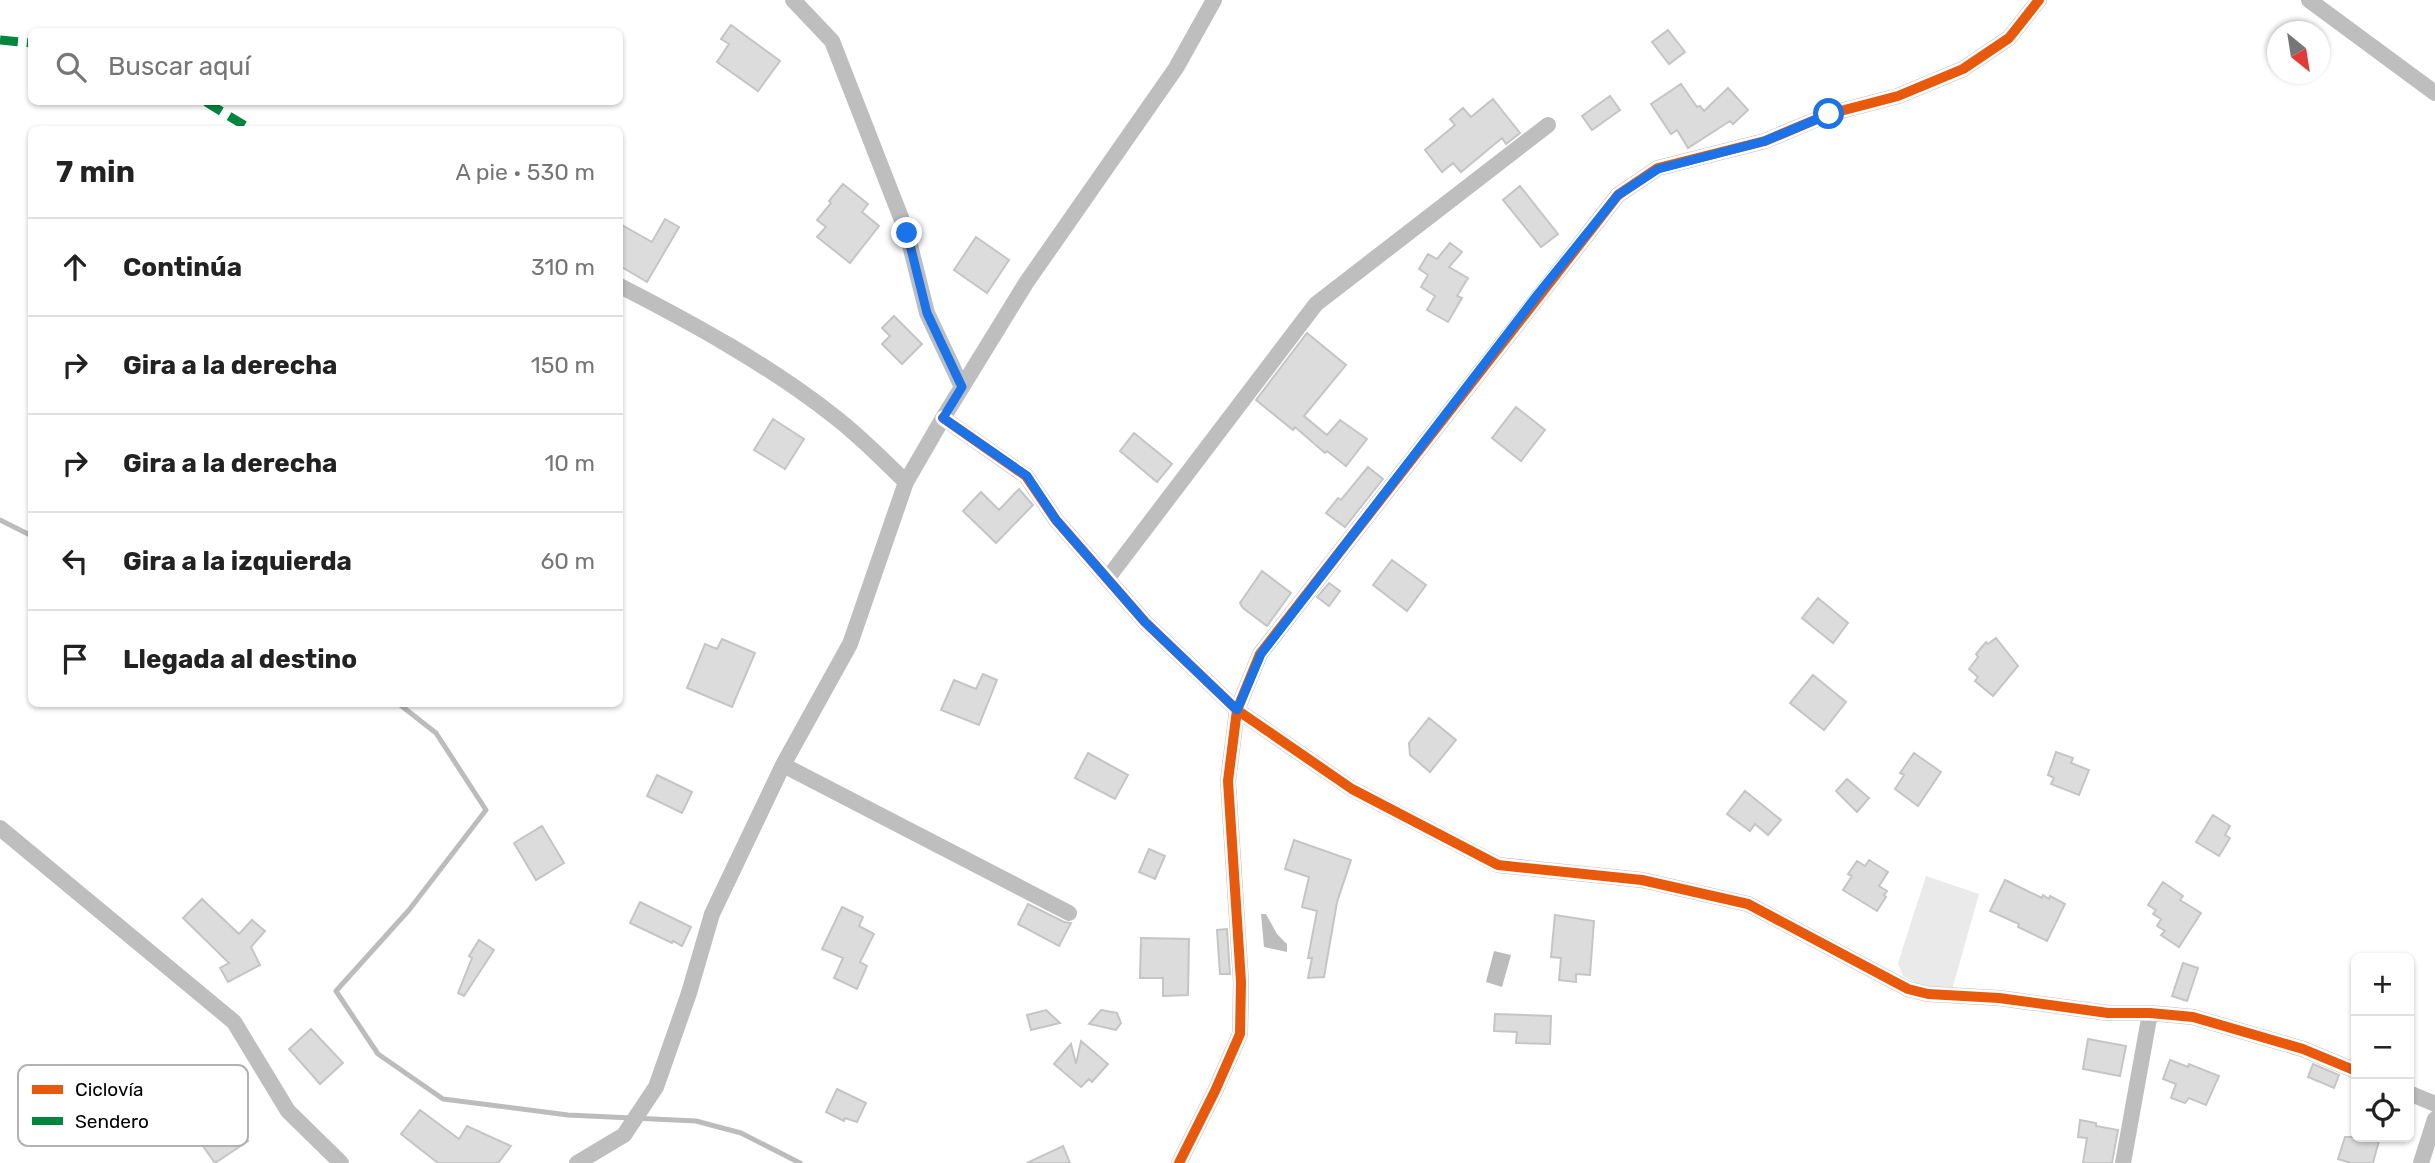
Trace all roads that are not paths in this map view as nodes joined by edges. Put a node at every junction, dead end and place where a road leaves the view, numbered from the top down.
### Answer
1 (793, 0) edge
2 (1214, 0) edge
3 (2039, 0) edge
4 (2308, 0) edge
5 (2435, 93) edge
6 (1548, 125) dead end
7 (623, 288) edge
8 (962, 387) junction
9 (943, 418) junction
10 (906, 482) junction
11 (1107, 579) junction
12 (1237, 710) junction
13 (783, 765) junction
14 (0, 828) edge
15 (1069, 913) dead end
16 (2150, 1013) junction
17 (2351, 1069) edge
18 (2414, 1095) edge
19 (2435, 1104) edge
20 (2435, 1118) edge
21 (341, 1163) edge
22 (577, 1163) edge
23 (1179, 1163) edge
24 (2123, 1163) edge
25 (2421, 1163) edge

1 - 8 street
2 - 8 street
3 - 12 street
4 - 5 street
6 - 11 street
7 - 10 street
8 - 9 street
9 - 10 street
9 - 11 street
10 - 13 street
11 - 12 street
12 - 16 street
12 - 23 street
13 - 15 street
13 - 22 street
14 - 21 street
16 - 17 street
16 - 24 street
18 - 19 street
20 - 25 street

